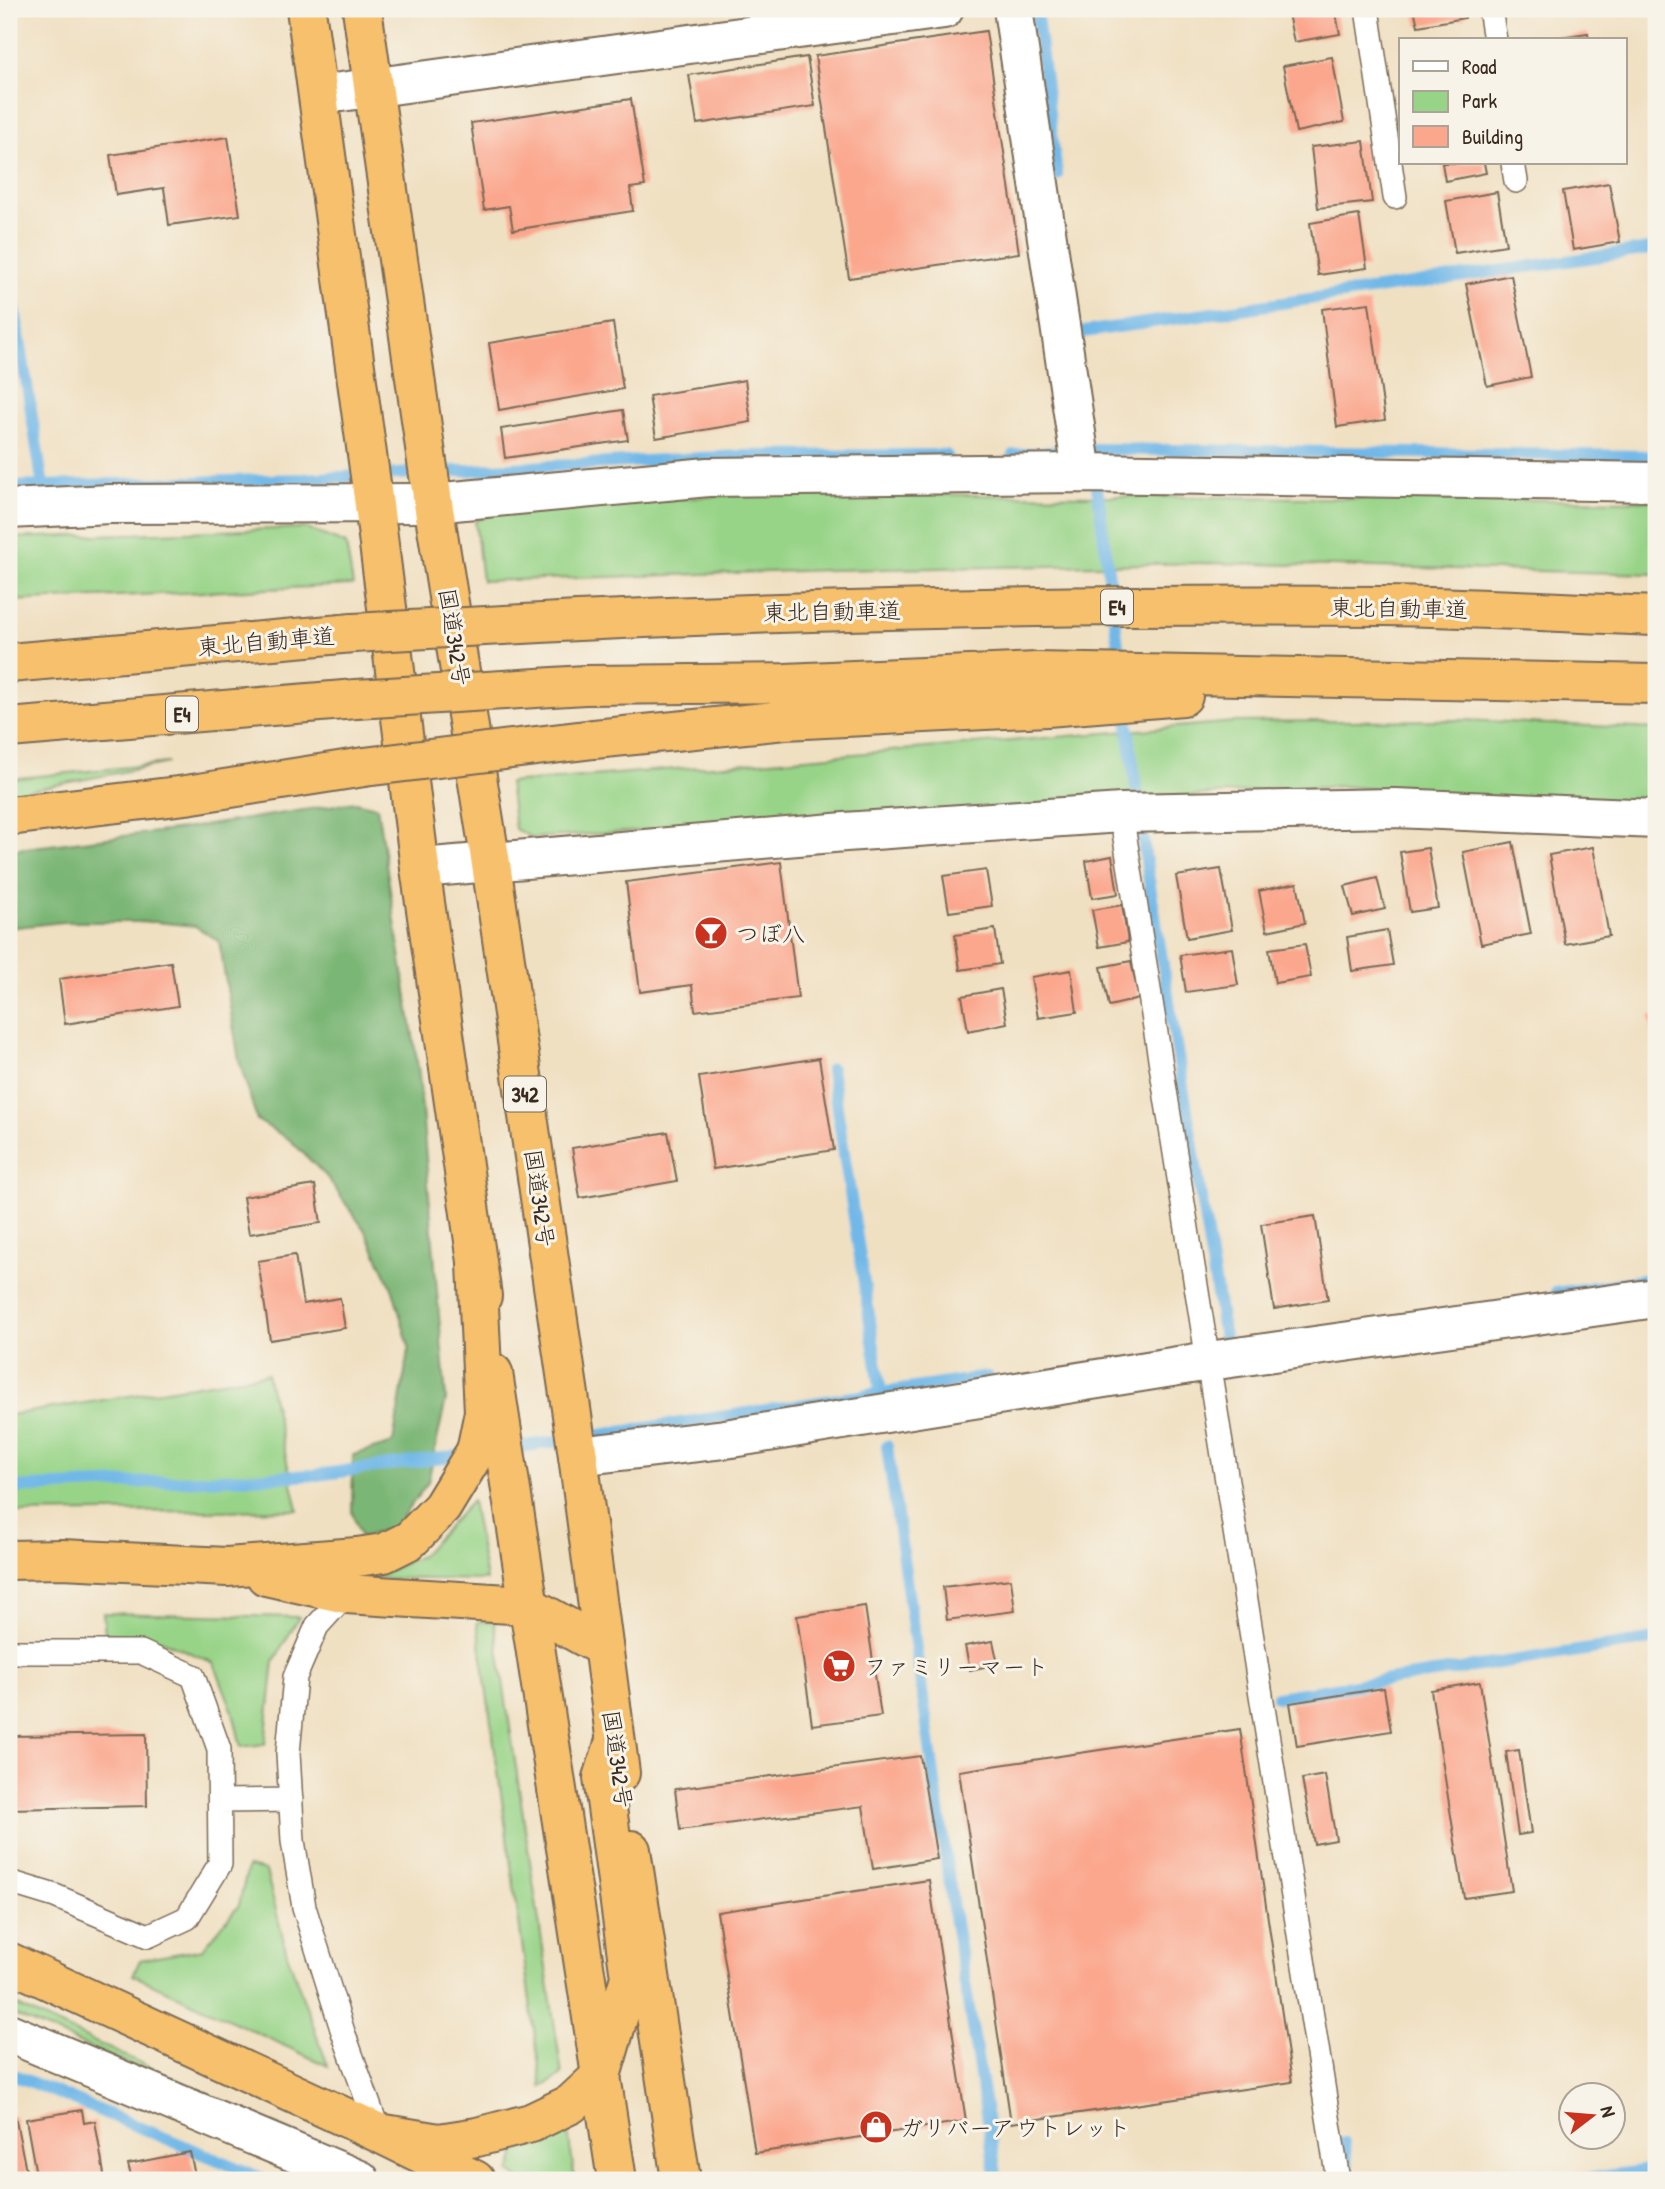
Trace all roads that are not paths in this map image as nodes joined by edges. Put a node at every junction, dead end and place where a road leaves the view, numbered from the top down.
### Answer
1 (306, 9) edge
2 (362, 9) edge
3 (944, 9) edge
4 (1013, 9) edge
5 (1367, 9) edge
6 (1490, 9) edge
7 (1495, 38) edge
8 (374, 87) junction
9 (319, 95) junction
10 (1395, 197) dead end
11 (1082, 473) junction
12 (1656, 482) edge
13 (433, 503) junction
14 (374, 505) junction
15 (9, 509) edge
16 (1656, 616) edge
17 (9, 663) edge
18 (1391, 678) junction
19 (1656, 684) edge
20 (9, 728) edge
21 (1121, 813) junction
22 (9, 816) edge
23 (1656, 819) edge
24 (491, 864) junction
25 (420, 868) junction
26 (477, 1264) junction
27 (1656, 1298) edge
28 (1209, 1361) junction
29 (578, 1456) junction
30 (9, 1560) edge
31 (226, 1567) junction
32 (346, 1594) junction
33 (527, 1605) junction
34 (603, 1647) junction
35 (9, 1651) edge
36 (615, 1741) junction
37 (291, 1800) junction
38 (220, 1801) junction
39 (9, 1882) edge
40 (9, 1962) edge
41 (9, 2033) edge
42 (601, 2076) junction
43 (379, 2133) junction
44 (360, 2180) edge
45 (475, 2180) edge
46 (617, 2180) edge
47 (681, 2180) edge
48 (1338, 2180) edge

1 - 9 highway
2 - 8 highway, 国道342号 / 342
3 - 8 street
4 - 11 street
5 - 10 lane
6 - 7 lane
8 - 9 street
8 - 13 highway, 国道342号 / 342
9 - 14 highway
11 - 12 street
11 - 13 street
13 - 14 street
13 - 24 highway, 国道342号 / 342
14 - 15 street
14 - 25 highway
16 - 17 highway, 東北自動車道 / E4, bridge
18 - 19 highway, E4
18 - 20 highway, E4, bridge
18 - 22 highway, bridge
21 - 23 street
21 - 24 street
21 - 28 lane
24 - 25 street
24 - 29 highway, 国道342号 / 342
25 - 26 highway
26 - 31 highway
26 - 33 highway
27 - 28 street
28 - 29 street
28 - 48 lane
29 - 34 highway, 国道342号 / 342
30 - 31 highway
31 - 32 highway
32 - 33 highway
32 - 37 lane
33 - 34 highway
33 - 42 highway
34 - 36 highway, 国道342号 / 342
35 - 38 lane
36 - 42 highway
36 - 47 highway, 国道342号 / 342
37 - 38 lane
37 - 43 lane
38 - 39 lane
40 - 43 highway
41 - 44 street
42 - 43 highway
42 - 46 highway
43 - 45 highway

